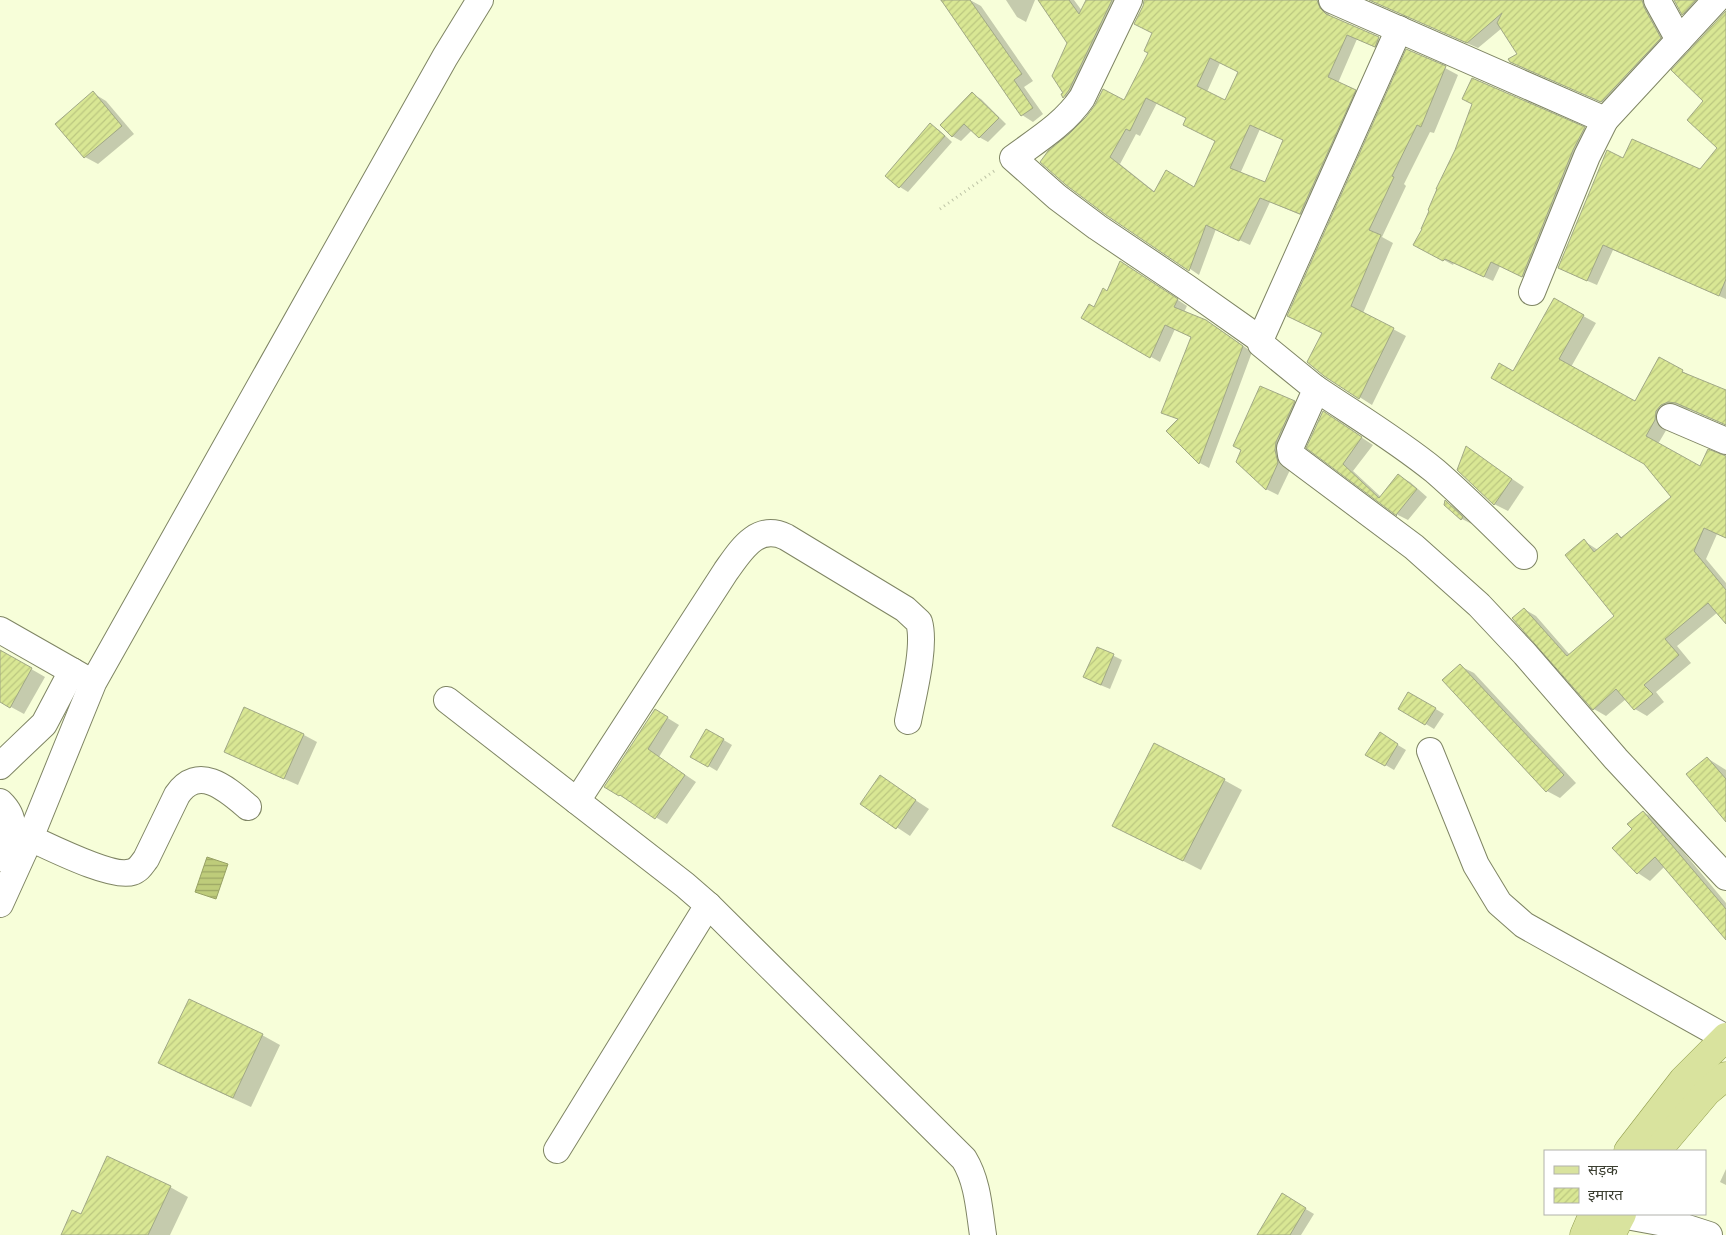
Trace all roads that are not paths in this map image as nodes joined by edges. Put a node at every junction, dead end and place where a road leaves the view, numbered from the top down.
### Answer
1 (480, 0) edge
2 (1129, 0) edge
3 (1332, 0) edge
4 (1657, 0) edge
5 (1716, 0) edge
6 (1399, 30) junction
7 (1679, 40) junction
8 (1605, 120) junction
9 (1532, 292) dead end
10 (1260, 340) junction
11 (1315, 388) junction
12 (1670, 417) dead end
13 (1726, 441) edge
14 (1524, 556) dead end
15 (0, 630) edge
16 (83, 677) junction
17 (446, 700) dead end
18 (908, 721) dead end
19 (1430, 751) dead end
20 (0, 766) edge
21 (577, 801) junction
22 (0, 802) edge
23 (248, 807) dead end
24 (30, 838) junction
25 (0, 858) edge
26 (1726, 877) edge
27 (0, 904) edge
28 (708, 905) junction
29 (1726, 1037) edge
30 (1726, 1076) edge
31 (557, 1150) dead end
32 (1629, 1150) edge
33 (1658, 1150) edge
34 (1593, 1215) edge
35 (1618, 1221) edge
36 (983, 1235) edge
37 (1584, 1235) edge
38 (1709, 1235) edge

1 - 16 street
2 - 10 street
3 - 6 street
4 - 7 street
5 - 7 street
6 - 8 street
6 - 10 street
7 - 8 street
8 - 9 street
10 - 11 street
11 - 14 street
11 - 26 street
12 - 13 street
15 - 16 street
16 - 20 street
16 - 24 street
17 - 21 street
18 - 21 street
19 - 29 street
21 - 28 street
22 - 25 street
23 - 24 street
24 - 27 street
28 - 31 street
28 - 36 street
29 - 32 main road
30 - 33 main road
34 - 37 main road
35 - 38 street

